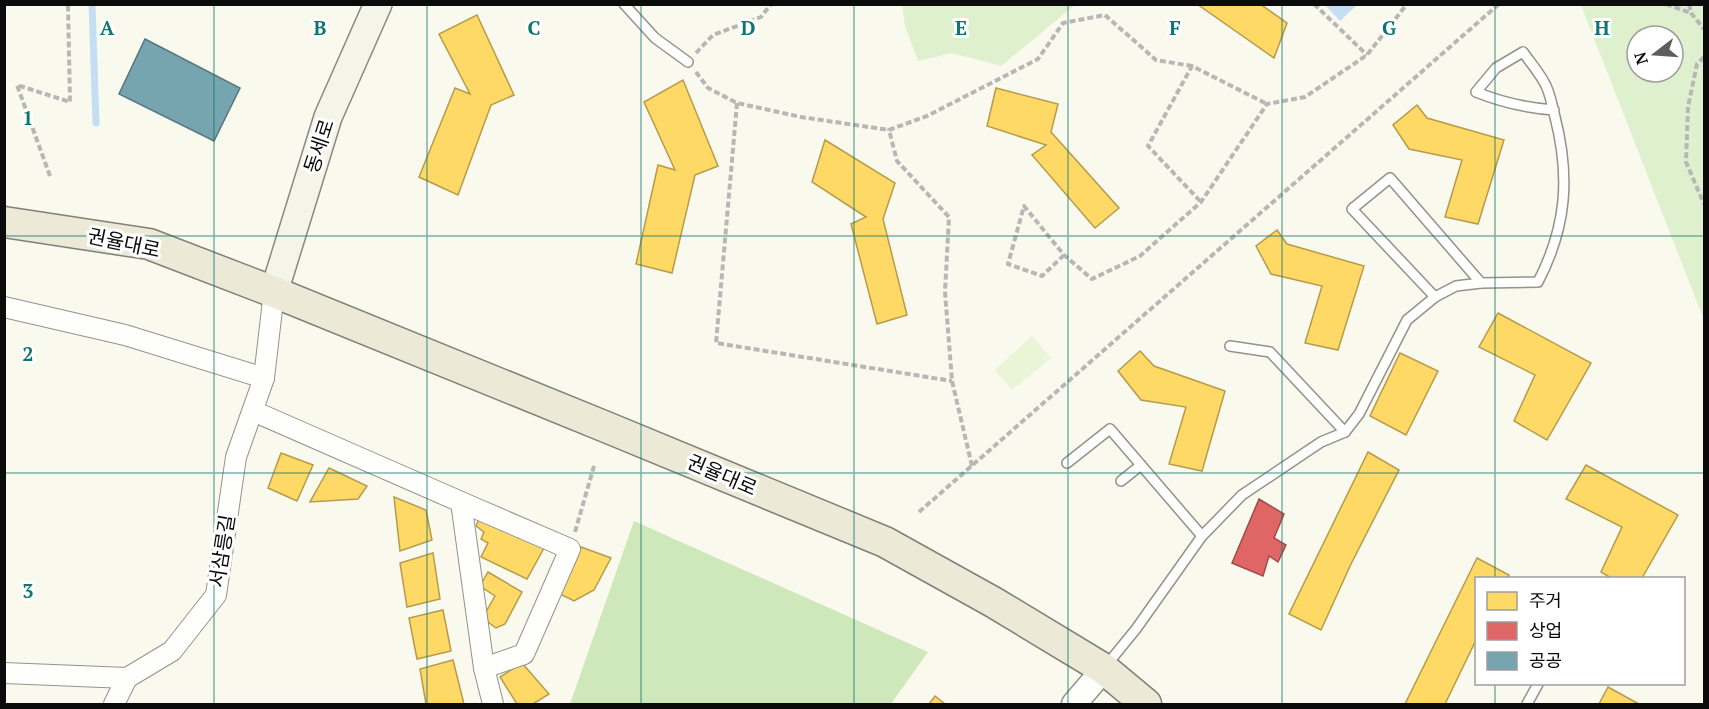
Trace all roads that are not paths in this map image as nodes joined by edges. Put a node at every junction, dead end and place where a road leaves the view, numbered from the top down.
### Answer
1 (378, 4) edge
2 (624, 4) edge
3 (688, 62) road end
4 (1554, 111) junction
5 (4, 222) edge
6 (1481, 283) junction
7 (274, 292) junction
8 (1435, 297) junction
9 (4, 307) edge
10 (1230, 346) dead end
11 (264, 378) junction
12 (253, 411) junction
13 (1345, 432) junction
14 (1067, 463) dead end
15 (1141, 465) junction
16 (1121, 481) dead end
17 (461, 502) junction
18 (1202, 536) junction
19 (484, 668) junction
20 (1104, 669) junction
21 (4, 674) edge
22 (127, 678) junction
23 (1537, 685) edge
24 (114, 705) edge
25 (493, 705) edge
26 (1074, 705) edge
27 (1146, 705) edge
28 (1527, 705) edge

1 - 7 main road, 동세로
2 - 3 lane
4 - 4 lane
4 - 6 lane
5 - 7 main road, 권율대로
6 - 8 lane
6 - 8 lane
7 - 11 street
7 - 20 main road, 권율대로
8 - 13 lane
9 - 11 street
10 - 13 lane
11 - 12 street
12 - 17 street
12 - 22 street, 서삼릉길
13 - 18 lane
14 - 15 lane
15 - 16 lane
15 - 18 lane
17 - 19 street
17 - 19 street
18 - 20 lane
19 - 25 street
20 - 26 street
20 - 27 main road, 권율대로
21 - 22 street
22 - 24 street
23 - 28 lane

